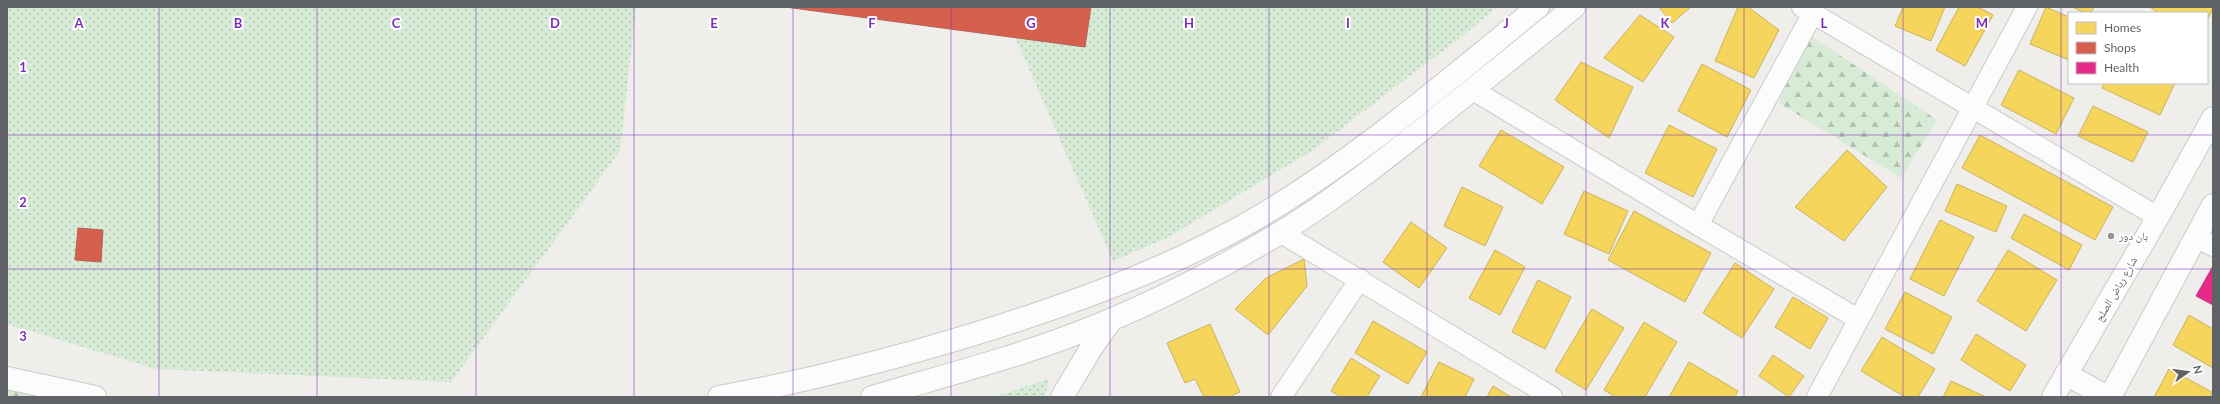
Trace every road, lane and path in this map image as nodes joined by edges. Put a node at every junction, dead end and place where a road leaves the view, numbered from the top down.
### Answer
1 (1538, 7) edge
2 (1574, 7) edge
3 (2027, 7) edge
4 (1807, 10) edge
5 (1473, 90) junction
6 (1972, 108) junction
7 (2213, 118) edge
8 (2213, 205) edge
9 (2158, 217) junction
10 (1698, 225) junction
11 (1280, 232) junction
12 (2205, 241) edge
13 (1360, 279) junction
14 (1113, 318) junction
15 (1858, 319) junction
16 (2066, 374) junction
17 (7, 378) edge
18 (95, 397) edge
19 (719, 397) edge
20 (872, 397) edge
21 (1062, 397) edge
22 (1281, 397) edge
23 (1552, 397) edge
24 (1817, 397) edge
25 (2053, 397) edge
26 (2108, 397) edge

1 - 19 street
2 - 5 street
3 - 6 street
4 - 6 street
4 - 10 street
5 - 10 street
5 - 11 street
6 - 9 street
6 - 15 street
7 - 9 street, شارع رياض الصلح
8 - 12 street
9 - 16 street, شارع رياض الصلح
10 - 15 street
11 - 13 street
11 - 14 street
12 - 26 street
13 - 22 street
13 - 23 street
14 - 20 street
14 - 21 street
15 - 24 street
16 - 25 street, شارع رياض الصلح
16 - 26 street
17 - 18 street

